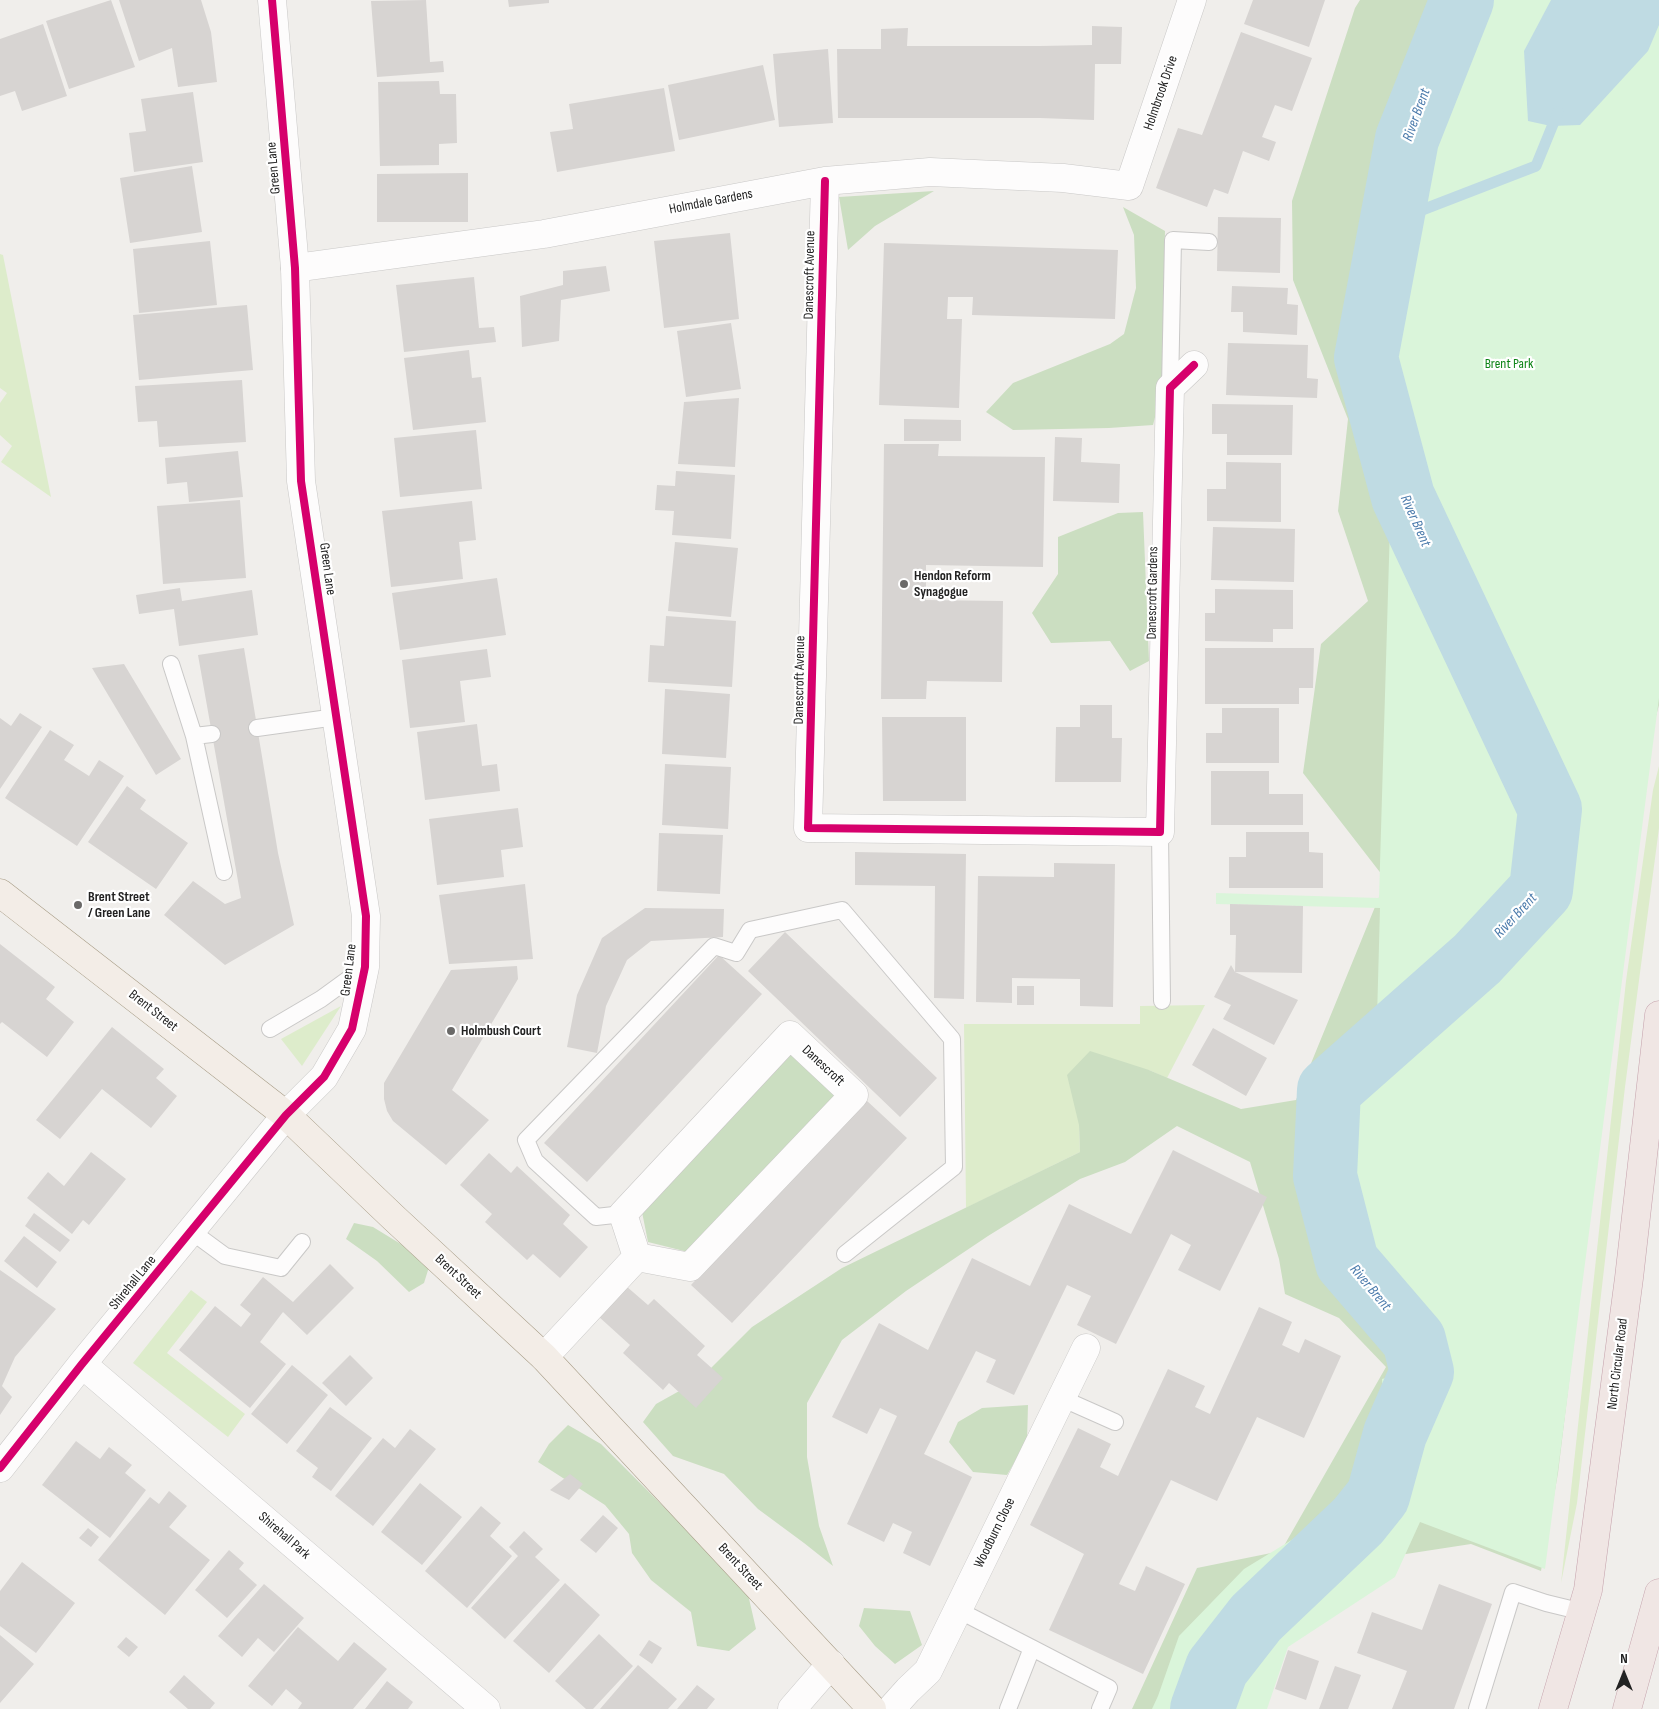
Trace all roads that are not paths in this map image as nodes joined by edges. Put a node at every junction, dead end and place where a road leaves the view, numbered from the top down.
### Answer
1 (272, 0) edge
2 (1192, 0) edge
3 (825, 181) junction
4 (1129, 186) joint
5 (1209, 242) dead end
6 (295, 268) junction
7 (1194, 365) dead end
8 (1170, 388) junction
9 (171, 664) dead end
10 (336, 717) junction
11 (257, 728) dead end
12 (212, 734) dead end
13 (194, 736) junction
14 (1160, 832) junction
15 (224, 872) dead end
16 (0, 893) edge
17 (365, 967) junction
18 (1162, 1001) dead end
19 (1659, 1015) edge
20 (270, 1029) dead end
21 (286, 1115) junction
22 (624, 1214) junction
23 (191, 1231) junction
24 (302, 1242) dead end
25 (845, 1254) dead end
26 (637, 1257) junction
27 (1086, 1348) dead end
28 (544, 1357) junction
29 (82, 1364) junction
30 (1061, 1398) junction
31 (1115, 1422) dead end
32 (0, 1468) edge
33 (1659, 1593) edge
34 (958, 1610) junction
35 (1583, 1612) junction
36 (1032, 1648) junction
37 (831, 1664) junction
38 (486, 1709) edge
39 (792, 1709) edge
40 (872, 1709) edge
41 (891, 1709) edge
42 (1008, 1709) edge
43 (1100, 1709) edge
44 (1477, 1709) edge
45 (1553, 1709) edge
46 (1627, 1709) edge

1 - 6 street, Green Lane
2 - 4 street, Holmbrook Drive
3 - 4 street, Holmdale Gardens
3 - 6 street, Holmdale Gardens
3 - 14 street, Danescroft Avenue
5 - 8 lane
6 - 10 street, Green Lane
7 - 8 street
8 - 14 street, Danescroft Gardens
9 - 13 lane
10 - 11 lane
10 - 17 street, Green Lane
12 - 13 lane
13 - 15 lane
14 - 18 lane
16 - 21 main road, Brent Street
17 - 20 lane
17 - 21 street, Green Lane
19 - 35 highway, North Circular Road
21 - 23 street, Shirehall Lane
21 - 28 main road, Brent Street
22 - 25 lane
22 - 26 street
22 - 26 street, Danescroft
23 - 24 lane
23 - 29 street, Shirehall Lane
26 - 28 street
27 - 30 street, Woodburn Close
28 - 37 main road, Brent Street
29 - 32 street, Shirehall Lane
29 - 38 street, Shirehall Park
30 - 31 lane
30 - 34 street, Woodburn Close
33 - 46 highway
34 - 36 lane
34 - 41 street, Woodburn Close
35 - 44 lane
35 - 45 highway, North Circular Road
36 - 42 lane
36 - 43 lane
37 - 39 street
37 - 40 main road, Brent Street

